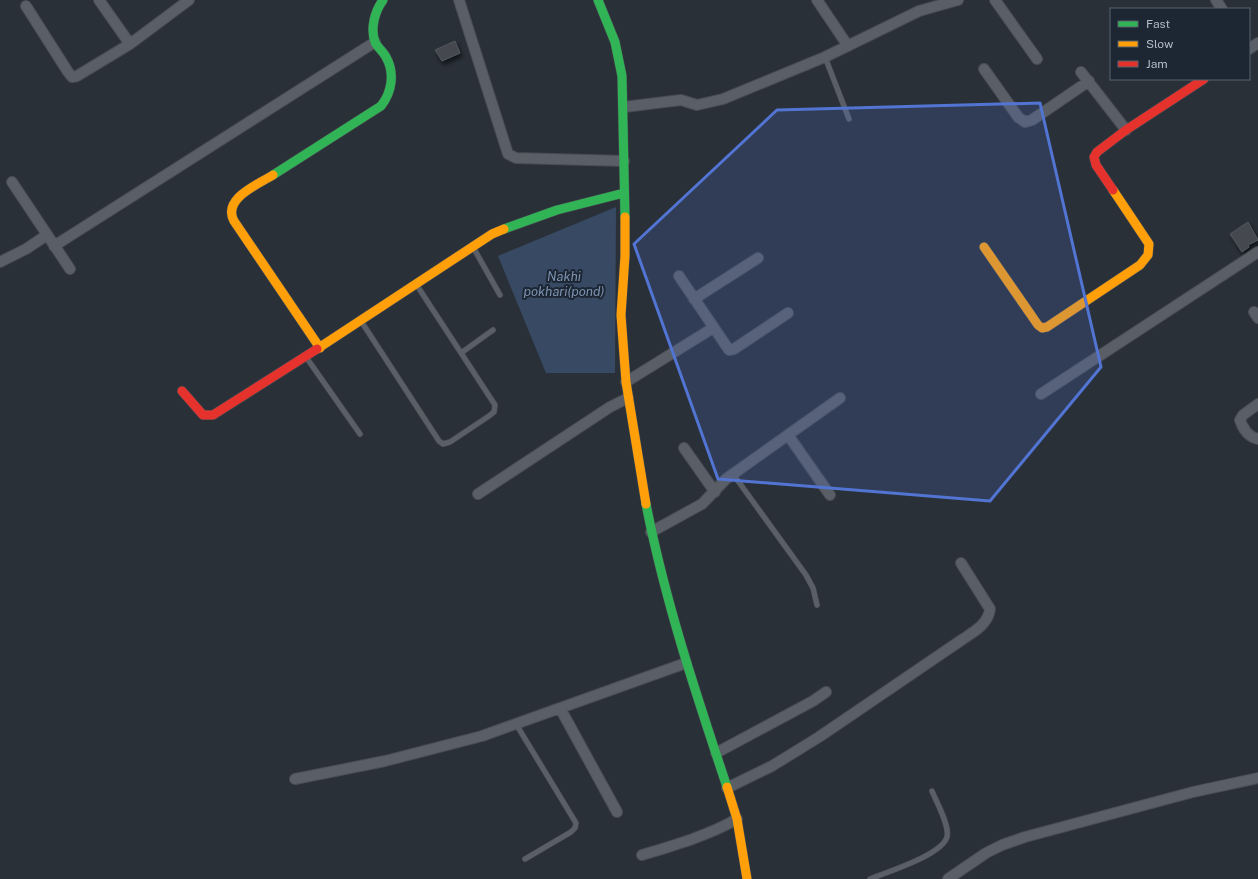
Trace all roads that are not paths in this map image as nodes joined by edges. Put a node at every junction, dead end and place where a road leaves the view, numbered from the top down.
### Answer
1 (99, 0) edge
2 (189, 0) edge
3 (384, 0) edge
4 (459, 0) edge
5 (598, 0) edge
6 (817, 0) edge
7 (958, 0) edge
8 (995, 0) edge
9 (26, 6) dead end
10 (375, 42) junction
11 (130, 44) junction
12 (848, 46) junction
13 (824, 57) junction
14 (1037, 59) dead end
15 (984, 69) dead end
16 (1081, 72) dead end
17 (1202, 80) edge
18 (1089, 82) junction
19 (624, 107) junction
20 (849, 119) dead end
21 (1126, 130) junction
22 (624, 161) junction
23 (12, 182) dead end
24 (624, 192) junction
25 (47, 235) junction
26 (54, 246) junction
27 (472, 246) junction
28 (984, 246) dead end
29 (1258, 252) edge
30 (758, 258) dead end
31 (0, 262) edge
32 (70, 269) dead end
33 (679, 276) dead end
34 (416, 284) junction
35 (500, 295) dead end
36 (694, 298) junction
37 (788, 313) dead end
38 (360, 320) junction
39 (713, 328) junction
40 (493, 330) dead end
41 (320, 348) junction
42 (461, 353) junction
43 (306, 357) junction
44 (626, 382) junction
45 (182, 391) dead end
46 (1041, 394) dead end
47 (628, 398) junction
48 (840, 398) dead end
49 (1258, 404) edge
50 (360, 434) dead end
51 (788, 435) junction
52 (1258, 439) edge
53 (684, 448) dead end
54 (734, 474) junction
55 (715, 492) junction
56 (478, 494) dead end
57 (830, 495) dead end
58 (651, 532) junction
59 (961, 563) dead end
60 (817, 605) dead end
61 (686, 663) junction
62 (826, 692) dead end
63 (560, 708) junction
64 (516, 724) junction
65 (716, 753) junction
66 (1258, 778) edge
67 (295, 779) dead end
68 (727, 788) junction
69 (932, 791) dead end
70 (617, 812) dead end
71 (737, 819) junction
72 (642, 855) dead end
73 (525, 859) dead end
74 (747, 879) edge
75 (870, 879) edge
76 (948, 879) edge

1 - 11 street
2 - 11 street
3 - 10 street
4 - 22 street
5 - 19 street
6 - 12 street
7 - 12 street
8 - 14 street
9 - 11 street
10 - 26 street
10 - 41 street
12 - 13 street
13 - 19 street
13 - 20 lane
15 - 18 street
16 - 18 street
17 - 21 street
18 - 21 street
19 - 22 street
21 - 28 street
22 - 24 street
23 - 25 street
24 - 27 street
24 - 44 street
25 - 26 street
25 - 31 street
26 - 32 street
27 - 34 street
27 - 35 lane
29 - 46 street
30 - 36 street
33 - 36 street
34 - 38 street
34 - 42 lane
36 - 39 street
37 - 39 street
38 - 41 street
38 - 42 lane
39 - 44 street
40 - 42 lane
41 - 43 street
43 - 45 street
43 - 50 lane
44 - 47 street
47 - 56 street
47 - 58 street
48 - 51 street
49 - 52 street
51 - 54 street
51 - 57 street
53 - 55 street
54 - 55 street
54 - 60 lane
55 - 58 street
58 - 61 street
59 - 68 street
61 - 63 street
61 - 65 street
62 - 65 street
63 - 64 street
63 - 70 street
64 - 67 street
64 - 73 lane
65 - 68 street
66 - 76 street
68 - 71 street
69 - 75 lane
71 - 72 street
71 - 74 street

